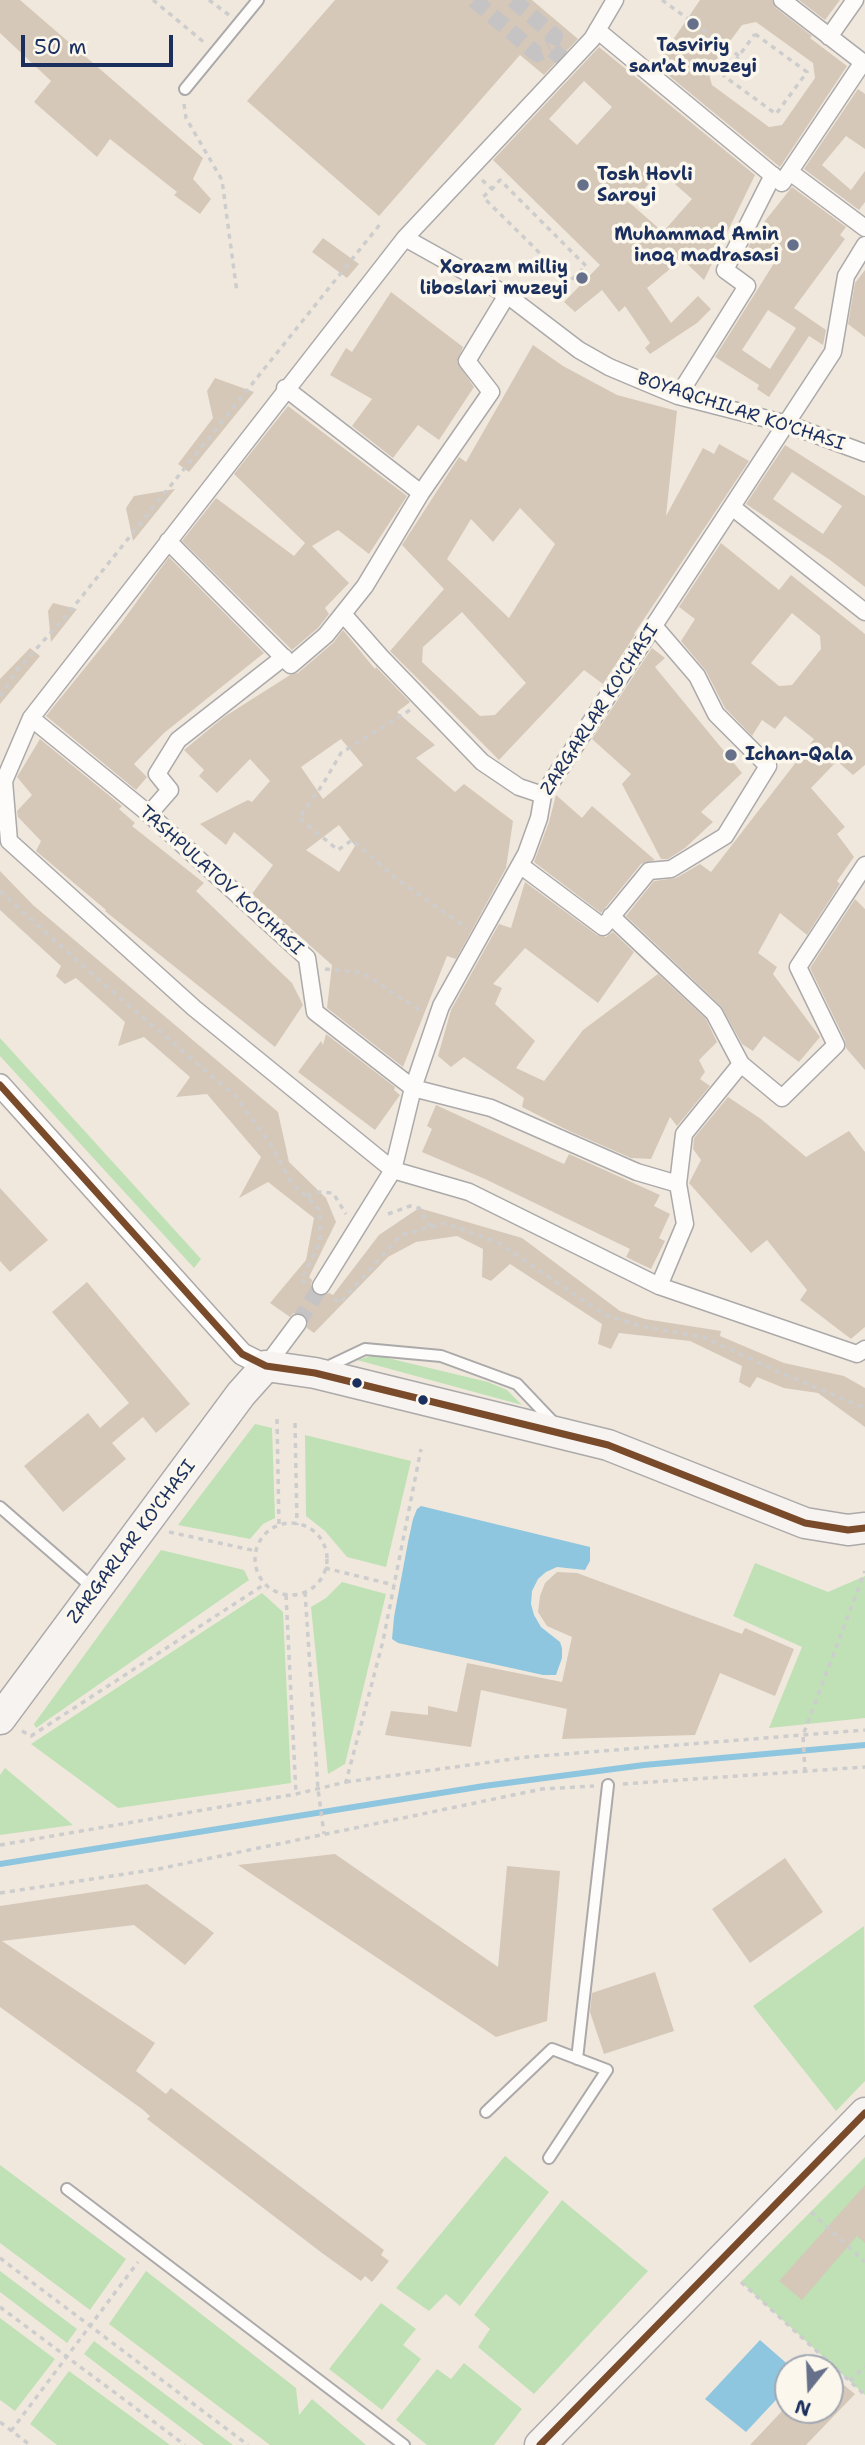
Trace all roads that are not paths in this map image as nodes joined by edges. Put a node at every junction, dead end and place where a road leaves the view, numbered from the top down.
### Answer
1 (258, 0) edge
2 (615, 0) edge
3 (782, 0) edge
4 (855, 0) edge
5 (597, 30) junction
6 (829, 37) junction
7 (864, 63) edge
8 (184, 92) road end
9 (781, 174) junction
10 (865, 228) edge
11 (405, 237) junction
12 (865, 246) edge
13 (507, 295) junction
14 (285, 388) junction
15 (678, 396) junction
16 (787, 424) junction
17 (865, 453) edge
18 (421, 493) junction
19 (732, 507) junction
20 (168, 541) junction
21 (865, 612) edge
22 (342, 614) junction
23 (654, 626) junction
24 (284, 657) junction
25 (31, 718) junction
26 (543, 795) junction
27 (149, 814) junction
28 (520, 865) junction
29 (865, 865) edge
30 (852, 885) junction
31 (865, 897) edge
32 (611, 916) junction
33 (741, 1063) junction
34 (0, 1085) edge
35 (412, 1088) junction
36 (393, 1170) junction
37 (678, 1184) junction
38 (321, 1286) tunnel mouth
39 (659, 1286) junction
40 (298, 1323) tunnel mouth
41 (865, 1349) edge
42 (266, 1366) junction
43 (315, 1373) junction
44 (564, 1434) junction
45 (0, 1507) edge
46 (865, 1528) edge
47 (96, 1590) junction
48 (11, 1725) edge
49 (608, 1785) road end
50 (578, 2059) junction
51 (486, 2112) dead end
52 (865, 2113) edge
53 (549, 2158) dead end
54 (67, 2189) dead end
55 (404, 2445) edge
56 (540, 2445) edge

1 - 8 lane
2 - 5 street
3 - 6 street
4 - 6 street
5 - 9 street
5 - 11 street
6 - 7 street
7 - 9 street
9 - 10 street
9 - 15 street
11 - 13 street, BOYAQCHILAR KO'CHASI
11 - 14 street
12 - 16 street
13 - 15 street, BOYAQCHILAR KO'CHASI
13 - 18 street
14 - 18 street
14 - 20 street
15 - 16 street, BOYAQCHILAR KO'CHASI
16 - 17 street, BOYAQCHILAR KO'CHASI
16 - 19 street, ZARGARLAR KO'CHASI
18 - 22 street
19 - 21 street
19 - 23 street, ZARGARLAR KO'CHASI
20 - 24 street
20 - 25 street
22 - 24 street
22 - 26 street
23 - 26 street, ZARGARLAR KO'CHASI
23 - 32 street
24 - 27 street
25 - 27 street, TASHPULATOV KO'CHASI
25 - 36 street
26 - 28 street, ZARGARLAR KO'CHASI
27 - 35 street, TASHPULATOV KO'CHASI
28 - 32 street
28 - 35 street, ZARGARLAR KO'CHASI
29 - 30 street
30 - 31 street
30 - 33 street
32 - 33 street
33 - 37 street
34 - 42 street
35 - 36 street, ZARGARLAR KO'CHASI
35 - 37 street
36 - 38 street, ZARGARLAR KO'CHASI
36 - 39 street
37 - 39 street
39 - 41 street
40 - 42 street
42 - 43 main road
42 - 47 main road, ZARGARLAR KO'CHASI
43 - 44 main road
43 - 44 lane
44 - 46 main road
45 - 47 lane
47 - 48 main road, ZARGARLAR KO'CHASI
49 - 50 lane
50 - 51 lane
50 - 53 lane
52 - 56 main road
54 - 55 lane

